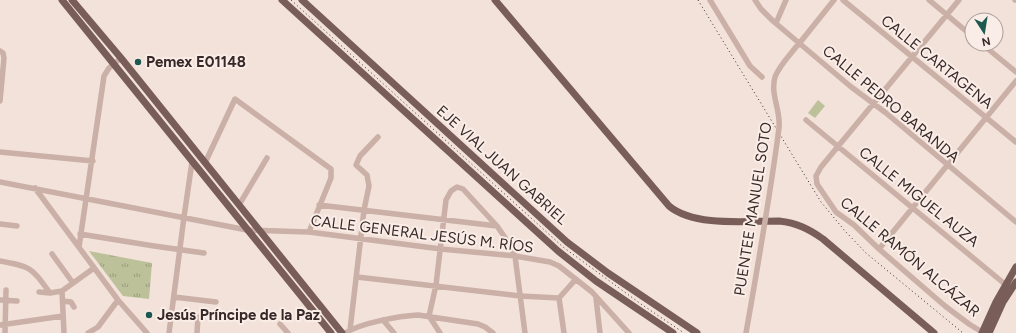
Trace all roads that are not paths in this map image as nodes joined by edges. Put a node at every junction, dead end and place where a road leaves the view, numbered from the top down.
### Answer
1 (62, 0) edge
2 (73, 0) edge
3 (282, 0) edge
4 (302, 0) edge
5 (495, 0) edge
6 (710, 0) edge
7 (755, 0) edge
8 (786, 0) edge
9 (834, 0) edge
10 (843, 0) edge
11 (928, 0) edge
12 (959, 0) edge
13 (946, 15) junction
14 (776, 23) junction
15 (964, 30) edge
16 (797, 45) junction
17 (1, 52) edge
18 (992, 52) edge
19 (912, 57) junction
20 (121, 58) junction
21 (114, 64) junction
22 (1016, 72) edge
23 (762, 77) dead end
24 (1016, 81) edge
25 (0, 101) edge
26 (872, 103) junction
27 (987, 118) junction
28 (806, 120) dead end
29 (378, 137) dead end
30 (1016, 142) edge
31 (837, 147) junction
32 (0, 152) edge
33 (267, 158) dead end
34 (93, 161) junction
35 (192, 162) junction
36 (205, 163) junction
37 (947, 165) junction
38 (0, 182) edge
39 (35, 188) junction
40 (86, 199) junction
41 (239, 205) junction
42 (320, 206) junction
43 (912, 208) junction
44 (364, 210) junction
45 (184, 217) junction
46 (443, 220) junction
47 (1016, 222) edge
48 (0, 224) edge
49 (17, 226) dead end
50 (497, 226) junction
51 (247, 230) junction
52 (260, 231) junction
53 (309, 232) junction
54 (80, 234) junction
55 (361, 239) junction
56 (79, 247) junction
57 (441, 249) junction
58 (879, 249) junction
59 (180, 250) junction
60 (204, 253) dead end
61 (52, 254) dead end
62 (515, 256) junction
63 (0, 261) edge
64 (94, 268) junction
65 (1016, 268) edge
66 (357, 277) junction
67 (576, 279) junction
68 (1016, 282) edge
69 (73, 283) junction
70 (436, 285) junction
71 (1011, 289) edge
72 (6, 290) dead end
73 (62, 291) junction
74 (39, 292) dead end
75 (50, 293) junction
76 (520, 296) junction
77 (174, 297) junction
78 (596, 297) junction
79 (559, 298) junction
80 (3, 300) edge
81 (118, 300) junction
82 (63, 301) junction
83 (17, 302) dead end
84 (216, 302) dead end
85 (74, 308) dead end
86 (63, 316) junction
87 (429, 316) junction
88 (198, 317) dead end
89 (383, 320) junction
90 (280, 324) dead end
91 (3, 325) edge
92 (346, 332) edge
93 (6, 333) edge
94 (64, 333) edge
95 (88, 333) edge
96 (147, 333) edge
97 (169, 333) edge
98 (197, 333) edge
99 (288, 333) edge
100 (331, 333) edge
101 (394, 333) edge
102 (440, 333) edge
103 (493, 333) edge
104 (525, 333) edge
105 (564, 333) edge
106 (600, 333) edge
107 (629, 333) edge
108 (673, 333) edge
109 (696, 333) edge
110 (746, 333) edge
111 (934, 333) edge
112 (985, 333) edge

1 - 21 main road
2 - 20 main road
3 - 108 main road, EJE VIAL JUAN GABRIEL
4 - 109 main road, EJE VIAL JUAN GABRIEL
5 - 111 main road
6 - 23 street
7 - 14 street, CALLE PEDRO BARANDA
8 - 14 street
9 - 16 street, PUENTEE MANUEL SOTO
10 - 19 street, CALLE CARTAGENA
11 - 13 street
12 - 13 street
13 - 15 street
13 - 19 street
14 - 16 street, CALLE PEDRO BARANDA
16 - 26 street, CALLE PEDRO BARANDA
16 - 110 street, PUENTEE MANUEL SOTO, bridge
17 - 25 street
18 - 22 street
19 - 26 street
19 - 27 street, CALLE CARTAGENA
20 - 21 street
20 - 36 main road
21 - 34 street
21 - 35 main road
24 - 27 street
26 - 31 street
26 - 37 street, CALLE PEDRO BARANDA
27 - 30 street, CALLE CARTAGENA
27 - 37 street
28 - 31 street, CALLE MIGUEL AUZA
29 - 44 street
31 - 43 street, CALLE MIGUEL AUZA
31 - 58 street, CALLE RAMÓN ALCÁZAR
32 - 34 street
33 - 41 street
34 - 40 street
35 - 45 street
35 - 51 main road
36 - 41 main road
36 - 42 street
37 - 43 street
37 - 47 street, CALLE PEDRO BARANDA
38 - 39 street, CALLE GENERAL JESÚS M. RÍOS
39 - 40 street, CALLE GENERAL JESÚS M. RÍOS
39 - 56 street
40 - 45 street, CALLE GENERAL JESÚS M. RÍOS
40 - 54 street
41 - 52 main road
42 - 44 street
42 - 53 street
43 - 58 street
43 - 71 street, CALLE MIGUEL AUZA
44 - 46 street
44 - 55 street
45 - 51 street, CALLE GENERAL JESÚS M. RÍOS
45 - 59 street
46 - 50 street
46 - 50 street
46 - 57 street
48 - 49 street
50 - 62 street
51 - 52 street, CALLE GENERAL JESÚS M. RÍOS
51 - 100 main road
52 - 53 street, CALLE GENERAL JESÚS M. RÍOS
52 - 92 main road
53 - 55 street, CALLE GENERAL JESÚS M. RÍOS
54 - 56 street
54 - 59 street
55 - 57 street, CALLE GENERAL JESÚS M. RÍOS
55 - 66 street
56 - 64 street
57 - 62 street, CALLE GENERAL JESÚS M. RÍOS
57 - 70 street
58 - 112 street, CALLE RAMÓN ALCÁZAR
59 - 60 street
59 - 77 street
61 - 69 street
62 - 67 street, CALLE GENERAL JESÚS M. RÍOS
62 - 76 street
63 - 75 street
64 - 69 street
64 - 81 street
65 - 71 main road
66 - 70 street
66 - 92 street
67 - 78 street, CALLE GENERAL JESÚS M. RÍOS
67 - 79 street
68 - 71 main road
69 - 73 street
70 - 76 street
70 - 87 street
71 - 112 main road
72 - 80 street
73 - 75 street
73 - 82 street
74 - 75 street
76 - 79 street
76 - 104 street
77 - 84 street
77 - 97 street
78 - 106 street
78 - 107 street, CALLE GENERAL JESÚS M. RÍOS
79 - 105 street
80 - 83 street
80 - 91 street
81 - 95 street
81 - 96 street
82 - 85 street
82 - 86 street
86 - 91 street
86 - 94 street
87 - 89 street
87 - 102 street
87 - 103 street
88 - 98 street
89 - 92 street
89 - 101 street
90 - 99 street
91 - 93 street

